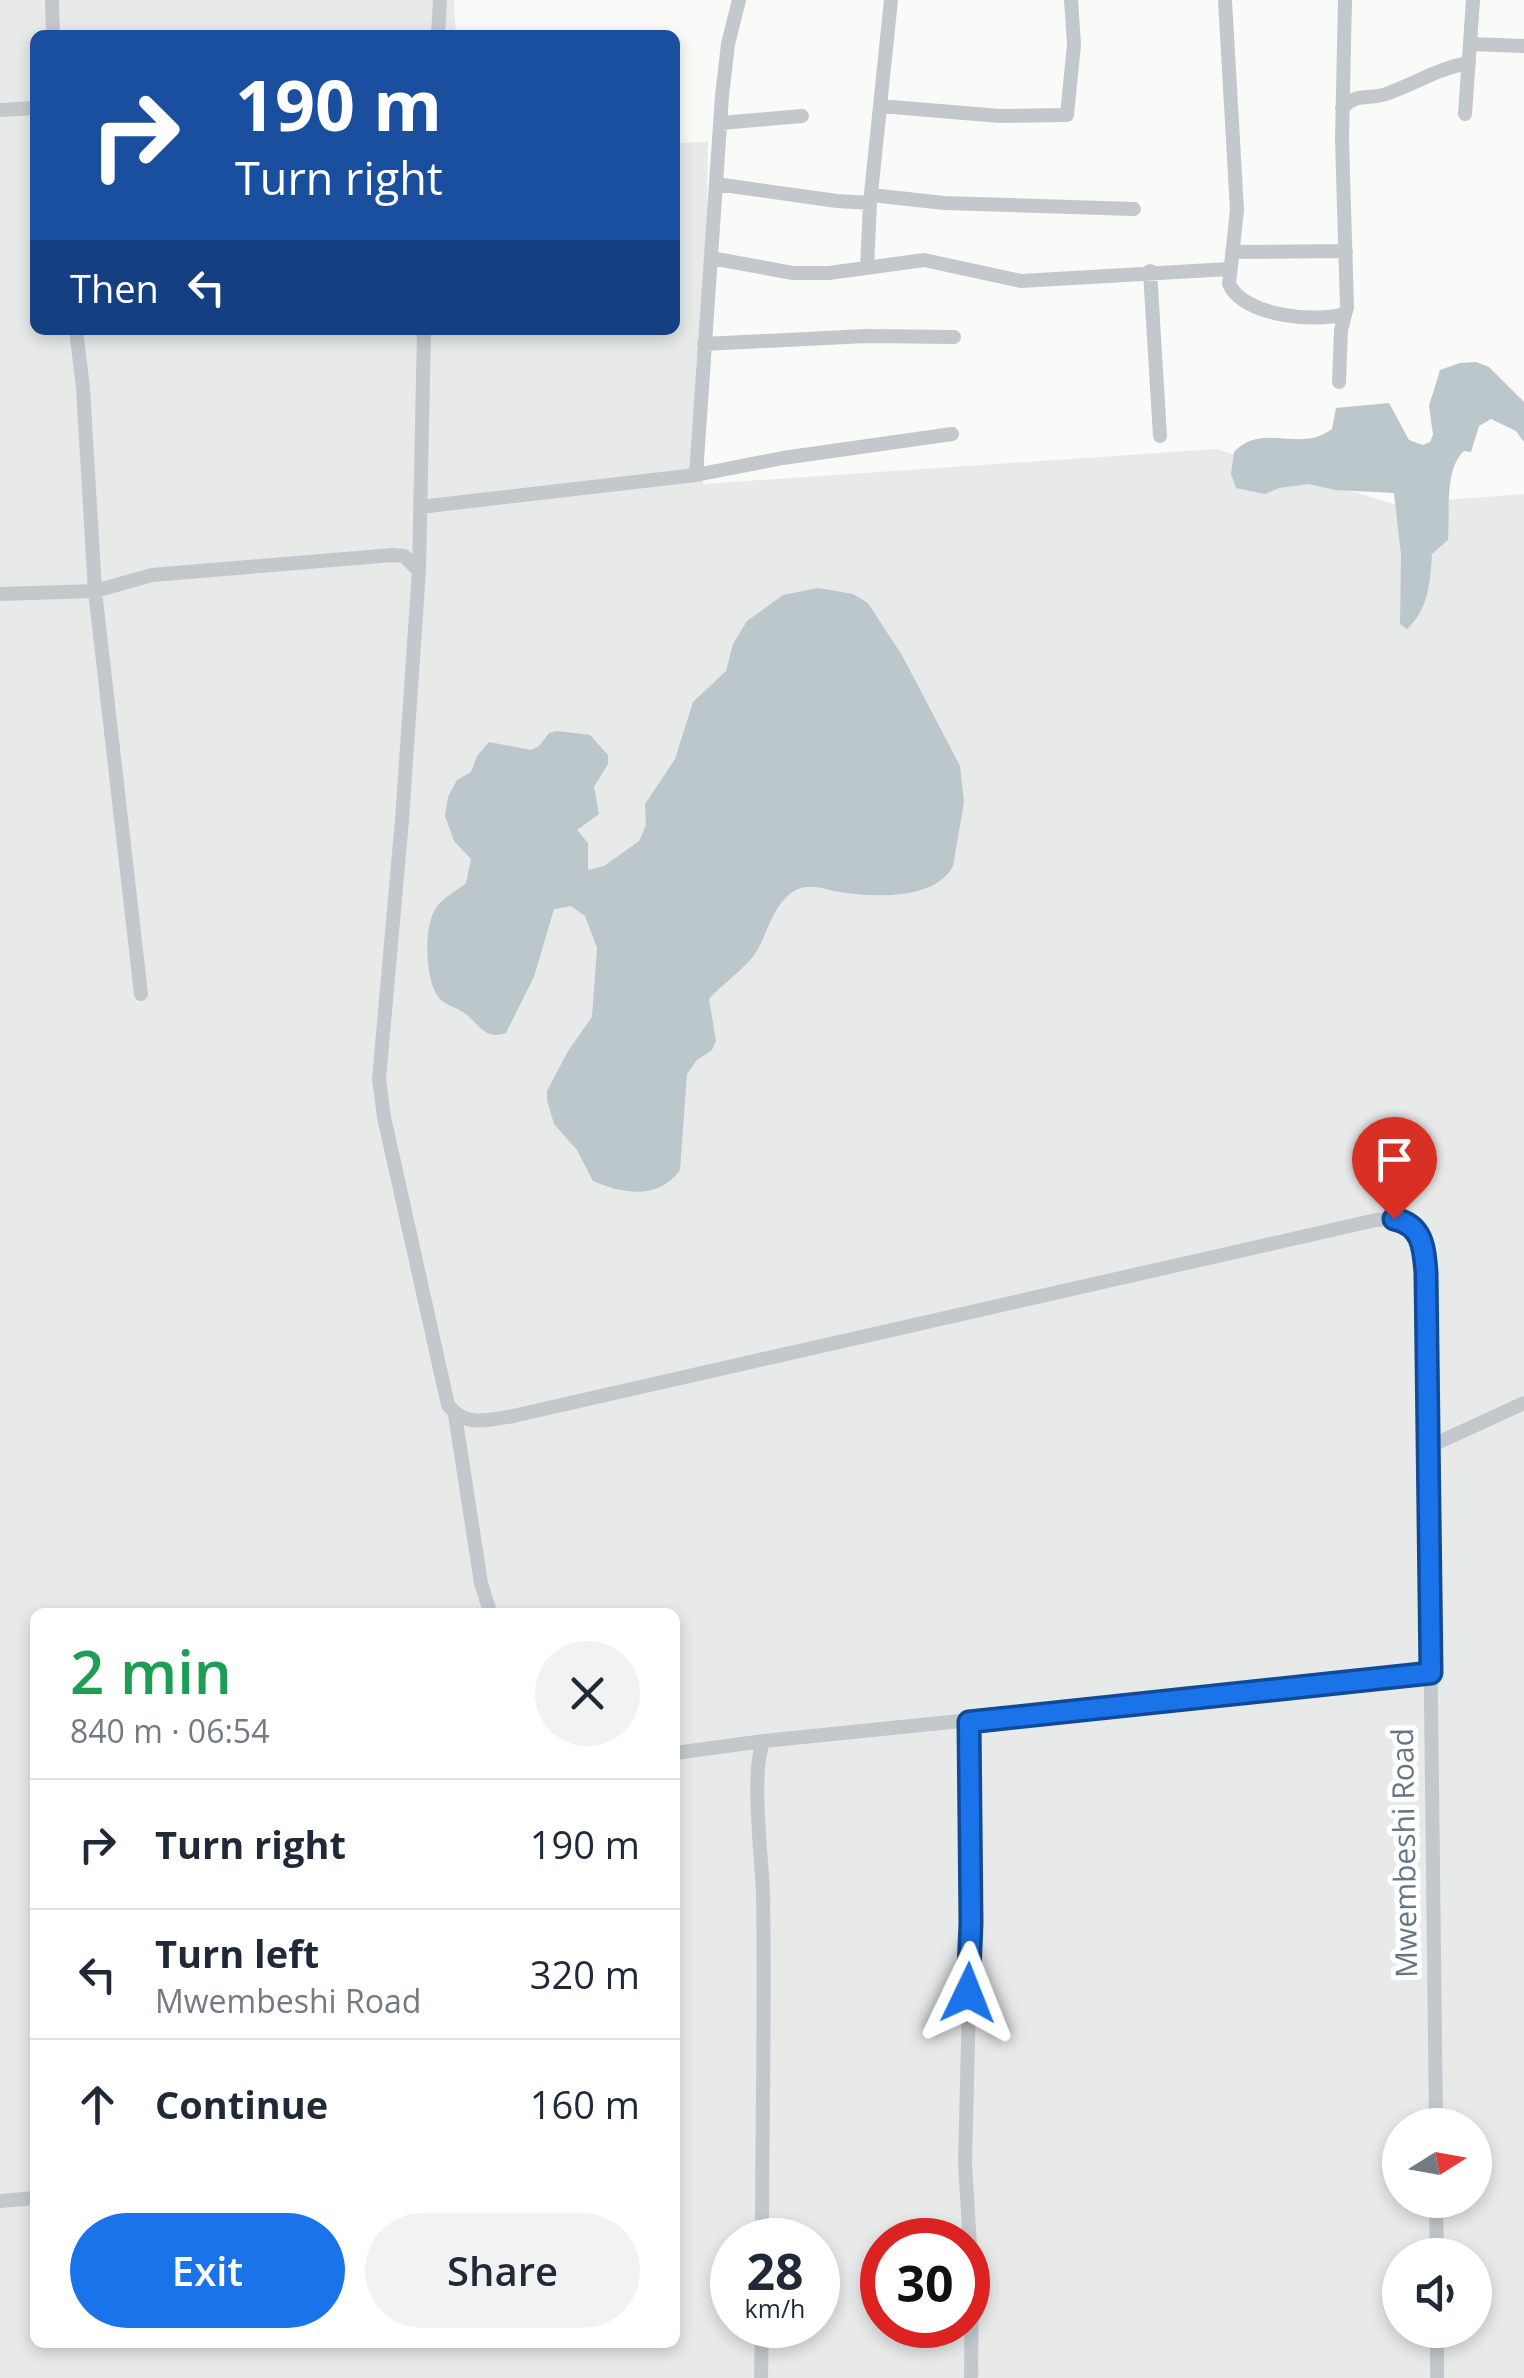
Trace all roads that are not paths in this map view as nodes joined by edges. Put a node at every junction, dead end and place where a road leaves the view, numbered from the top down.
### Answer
1 (52, 0) edge
2 (440, 0) edge
3 (739, 0) edge
4 (891, 0) edge
5 (1071, 0) edge
6 (1225, 0) edge
7 (1345, 0) edge
8 (1473, 0) edge
9 (53, 30) edge
10 (438, 30) edge
11 (1472, 44) junction
12 (1524, 46) edge
13 (1469, 63) junction
14 (880, 106) junction
15 (30, 108) edge
16 (1342, 108) junction
17 (0, 110) edge
18 (1465, 114) dead end
19 (802, 116) dead end
20 (721, 123) junction
21 (716, 184) junction
22 (870, 199) junction
23 (1134, 208) dead end
24 (1346, 250) junction
25 (1232, 252) junction
26 (711, 258) junction
27 (867, 268) junction
28 (1229, 268) junction
29 (1150, 272) junction
30 (1344, 314) junction
31 (76, 335) edge
32 (424, 335) edge
33 (954, 337) dead end
34 (704, 344) junction
35 (1339, 382) dead end
36 (952, 434) dead end
37 (1160, 436) dead end
38 (696, 475) junction
39 (420, 507) junction
40 (419, 571) junction
41 (95, 592) junction
42 (0, 594) edge
43 (141, 994) dead end
44 (1524, 1403) edge
45 (456, 1415) junction
46 (1426, 1448) junction
47 (489, 1608) edge
48 (1431, 1673) junction
49 (969, 1722) junction
50 (764, 1741) junction
51 (680, 1752) edge
52 (1436, 2108) edge
53 (30, 2198) edge
54 (0, 2200) edge
55 (762, 2218) edge
56 (762, 2348) edge
57 (1436, 2348) edge
58 (762, 2378) edge
59 (971, 2378) edge
60 (1436, 2378) edge

1 - 9 street
2 - 10 street
3 - 20 street
4 - 14 street
5 - 14 street
6 - 25 street
7 - 16 street
8 - 11 street
11 - 12 street
11 - 13 street
13 - 16 street
13 - 18 street
14 - 22 street
15 - 17 street
16 - 24 street
19 - 20 street
20 - 21 street
21 - 22 street
21 - 26 street
22 - 23 street
22 - 27 street
24 - 25 street
24 - 30 street
25 - 28 street
26 - 27 street
26 - 34 street
27 - 29 street
28 - 29 street
28 - 30 street
29 - 37 street
30 - 35 street
31 - 41 street
32 - 39 street
33 - 34 street
34 - 38 street
36 - 38 street
38 - 39 street
39 - 40 street
40 - 41 street
40 - 45 street
41 - 42 street
41 - 43 street
44 - 46 street
45 - 46 street, Mwembeshi Road
45 - 47 street
46 - 48 street, Mwembeshi Road
48 - 49 street
48 - 52 street, Mwembeshi Road
49 - 50 street
49 - 59 street
50 - 51 street
50 - 55 street
53 - 54 street
56 - 58 street
57 - 60 street

